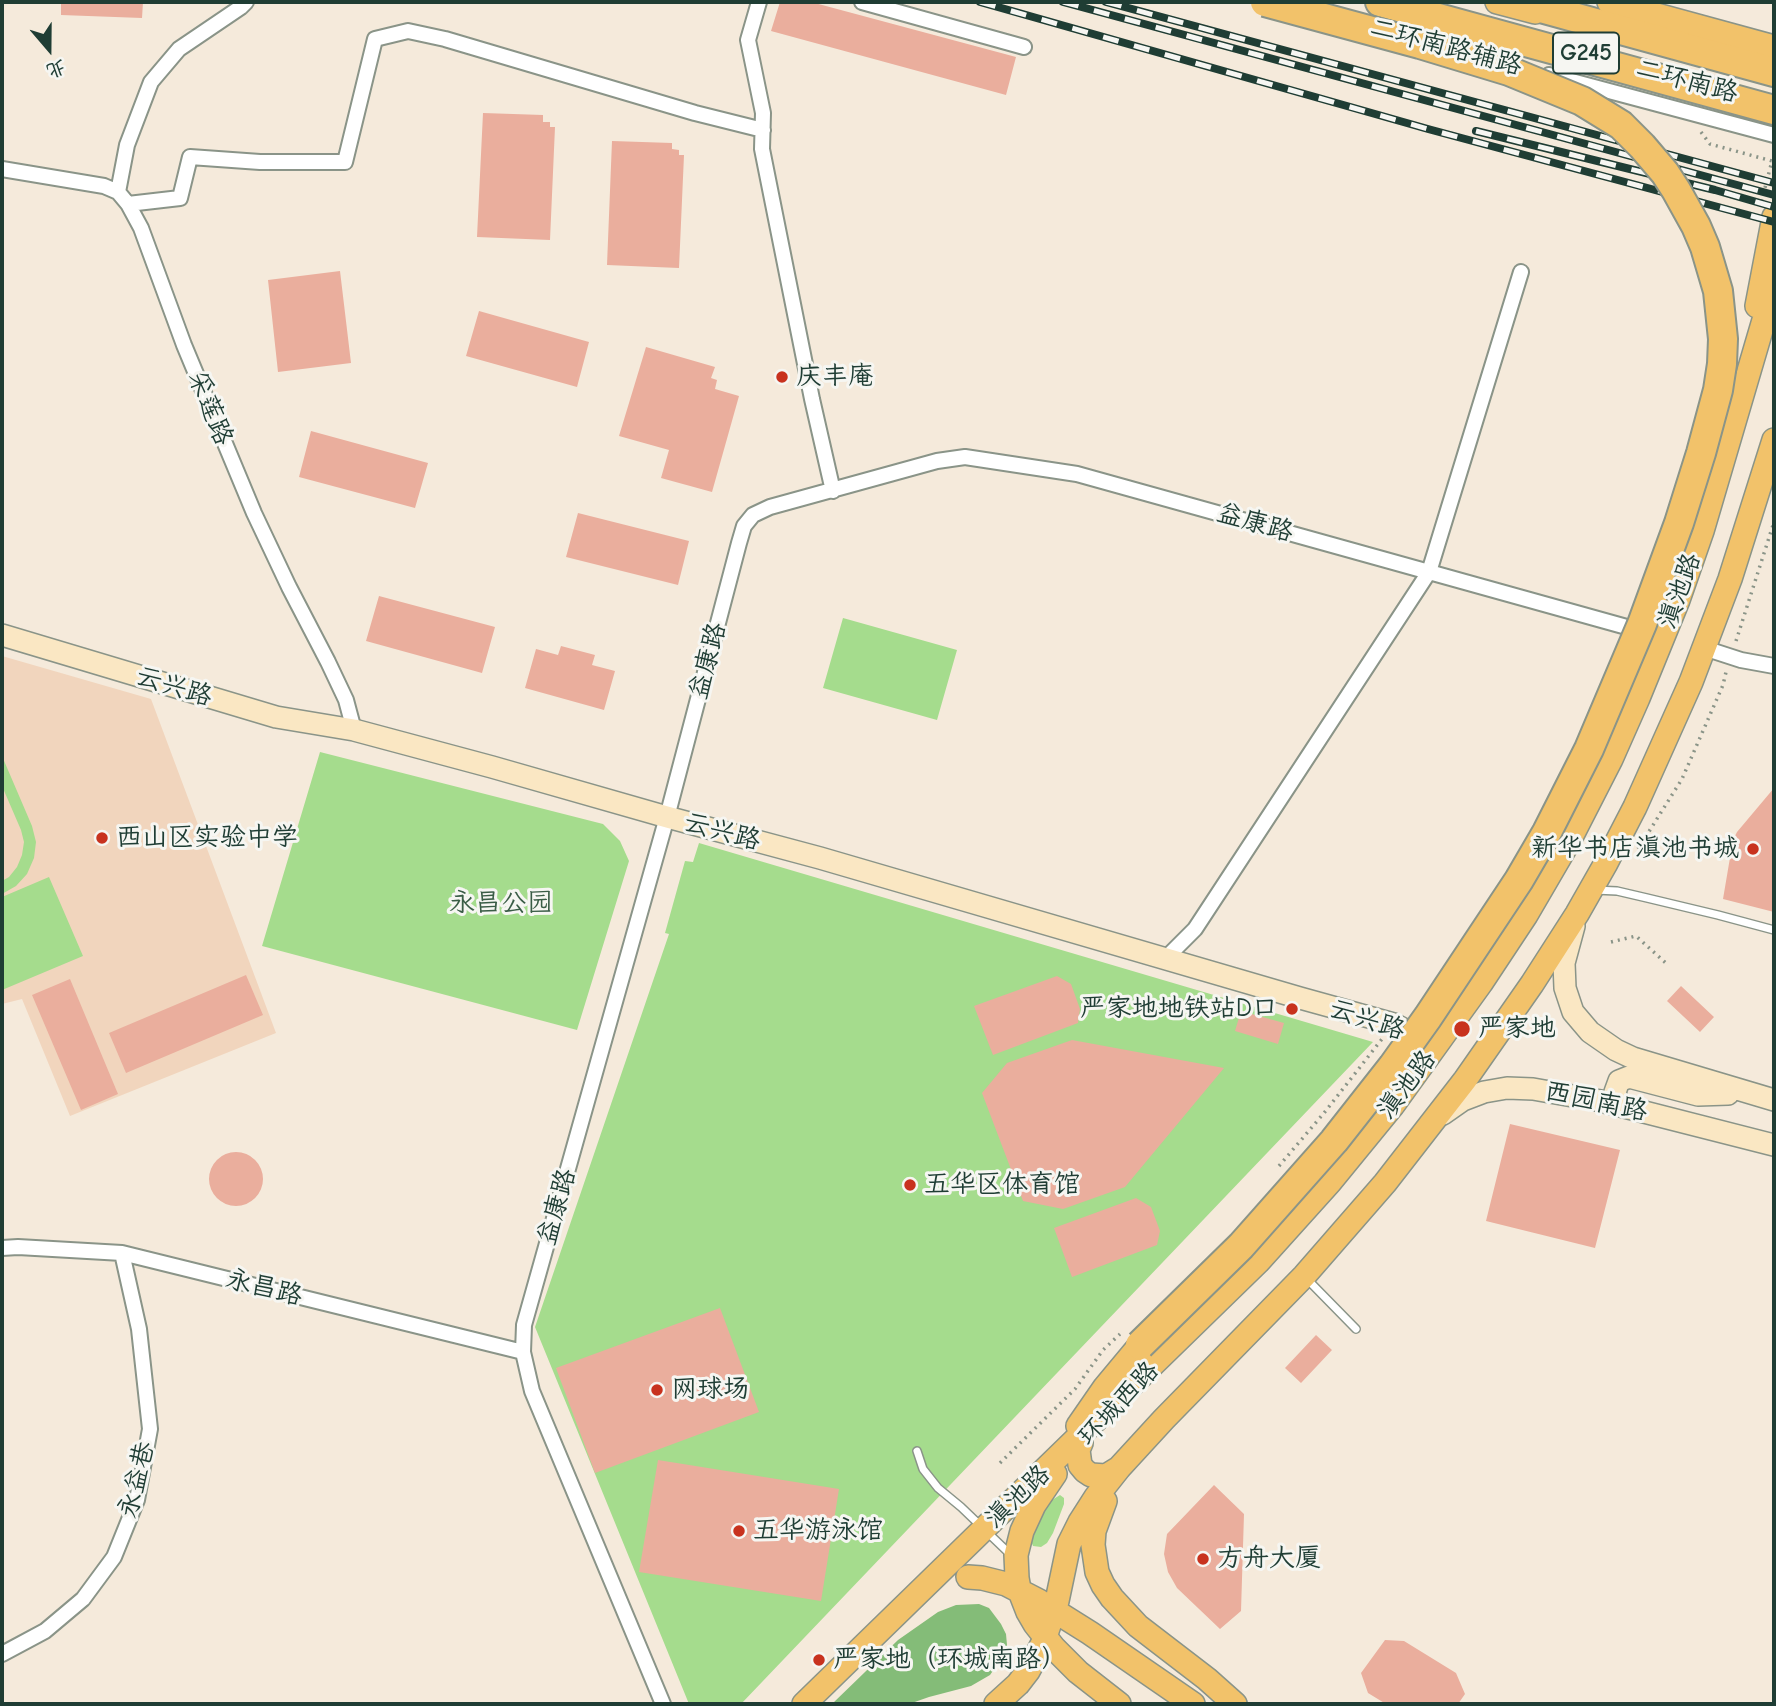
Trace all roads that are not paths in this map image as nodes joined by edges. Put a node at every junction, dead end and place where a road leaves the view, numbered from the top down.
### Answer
1 (246, 2) edge
2 (759, 2) edge
3 (862, 2) edge
4 (1265, 2) edge
5 (1280, 2) edge
6 (1380, 2) edge
7 (1398, 2) edge
8 (1497, 2) edge
9 (1519, 2) edge
10 (1609, 2) edge
11 (1677, 2) edge
12 (1704, 28) junction
13 (1024, 47) dead end
14 (1774, 47) edge
15 (1774, 72) edge
16 (1774, 78) edge
17 (1774, 107) edge
18 (763, 130) junction
19 (1774, 135) edge
20 (2, 169) edge
21 (118, 192) junction
22 (128, 204) junction
23 (1767, 213) edge
24 (1521, 272) dead end
25 (1774, 286) edge
26 (1774, 440) edge
27 (1724, 460) junction
28 (1770, 461) edge
29 (833, 491) junction
30 (1429, 572) junction
31 (2, 635) edge
32 (1663, 638) junction
33 (1704, 648) junction
34 (1774, 666) edge
35 (354, 730) junction
36 (667, 817) junction
37 (1591, 889) junction
38 (1774, 930) edge
39 (1165, 959) junction
40 (1437, 1047) junction
41 (1752, 1094) junction
42 (1774, 1100) edge
43 (1623, 1106) junction
44 (1427, 1131) junction
45 (1774, 1145) edge
46 (2, 1248) edge
47 (122, 1253) junction
48 (1304, 1276) junction
49 (1356, 1329) dead end
50 (1185, 1336) junction
51 (1130, 1340) junction
52 (523, 1352) junction
53 (1148, 1436) junction
54 (1081, 1443) junction
55 (916, 1451) dead end
56 (1059, 1457) junction
57 (1119, 1468) junction
58 (1031, 1496) junction
59 (985, 1529) junction
60 (1016, 1561) junction
61 (968, 1577) junction
62 (1019, 1590) junction
63 (910, 1602) junction
64 (1054, 1610) junction
65 (1045, 1637) junction
66 (2, 1654) edge
67 (1018, 1684) junction
68 (663, 1704) edge
69 (804, 1704) edge
70 (996, 1704) edge
71 (1119, 1704) edge
72 (1193, 1704) edge
73 (1235, 1704) edge

1 - 21 street
2 - 18 street
3 - 13 street
4 - 51 highway, bridge
5 - 19 street, 二环南路辅路
6 - 17 highway
7 - 17 main road, 二环南路 / G245
8 - 16 main road, 二环南路 / G245
9 - 15 highway
10 - 12 main road
11 - 12 main road
12 - 14 main road
18 - 22 street
18 - 29 street
20 - 21 street
21 - 22 street, 采莲路
22 - 35 street, 采莲路
23 - 27 main road
24 - 30 street
25 - 27 main road, 滇池路
26 - 28 main road, 滇池路
27 - 32 main road, 滇池路
28 - 33 main road, 滇池路
29 - 30 street, 益康路
29 - 36 street, 益康路
30 - 32 street, 益康路
30 - 39 street
31 - 35 street, 云兴路
32 - 40 main road, 滇池路
33 - 34 street
33 - 37 main road, 滇池路
35 - 36 street, 云兴路
36 - 39 street, 云兴路
36 - 52 street, 益康路
37 - 38 lane
37 - 41 street, 西园南路
37 - 44 main road, 滇池路
39 - 40 street, 云兴路
40 - 50 main road, 滇池路
41 - 42 street, 西园南路
41 - 43 street
43 - 44 street, 西园南路
43 - 45 street, 西园南路
44 - 48 main road, 滇池路
46 - 47 street, 永昌路
47 - 52 street, 永昌路
47 - 66 street, 永益巷
48 - 49 lane
48 - 53 main road, 滇池路
50 - 54 main road, 环城西路
50 - 56 main road, 滇池路
51 - 56 main road
51 - 58 main road
52 - 68 street, 益康路
53 - 57 main road, 滇池路
53 - 73 main road
54 - 57 main road, 滇池路
54 - 58 main road, 环城西路
55 - 59 lane
56 - 58 main road
57 - 64 main road, 滇池路
58 - 59 main road, 滇池路
58 - 60 main road, 环城西路
59 - 60 lane
59 - 63 main road, 滇池路
60 - 62 main road, 环城西路
61 - 62 main road
61 - 63 main road, 滇池路
61 - 67 main road
62 - 64 main road
62 - 65 main road, 环城西路
63 - 69 main road, 滇池路
64 - 65 main road, 滇池路
64 - 72 main road
65 - 67 main road, 滇池路
65 - 71 main road, 环城西路
67 - 70 main road, 滇池路

